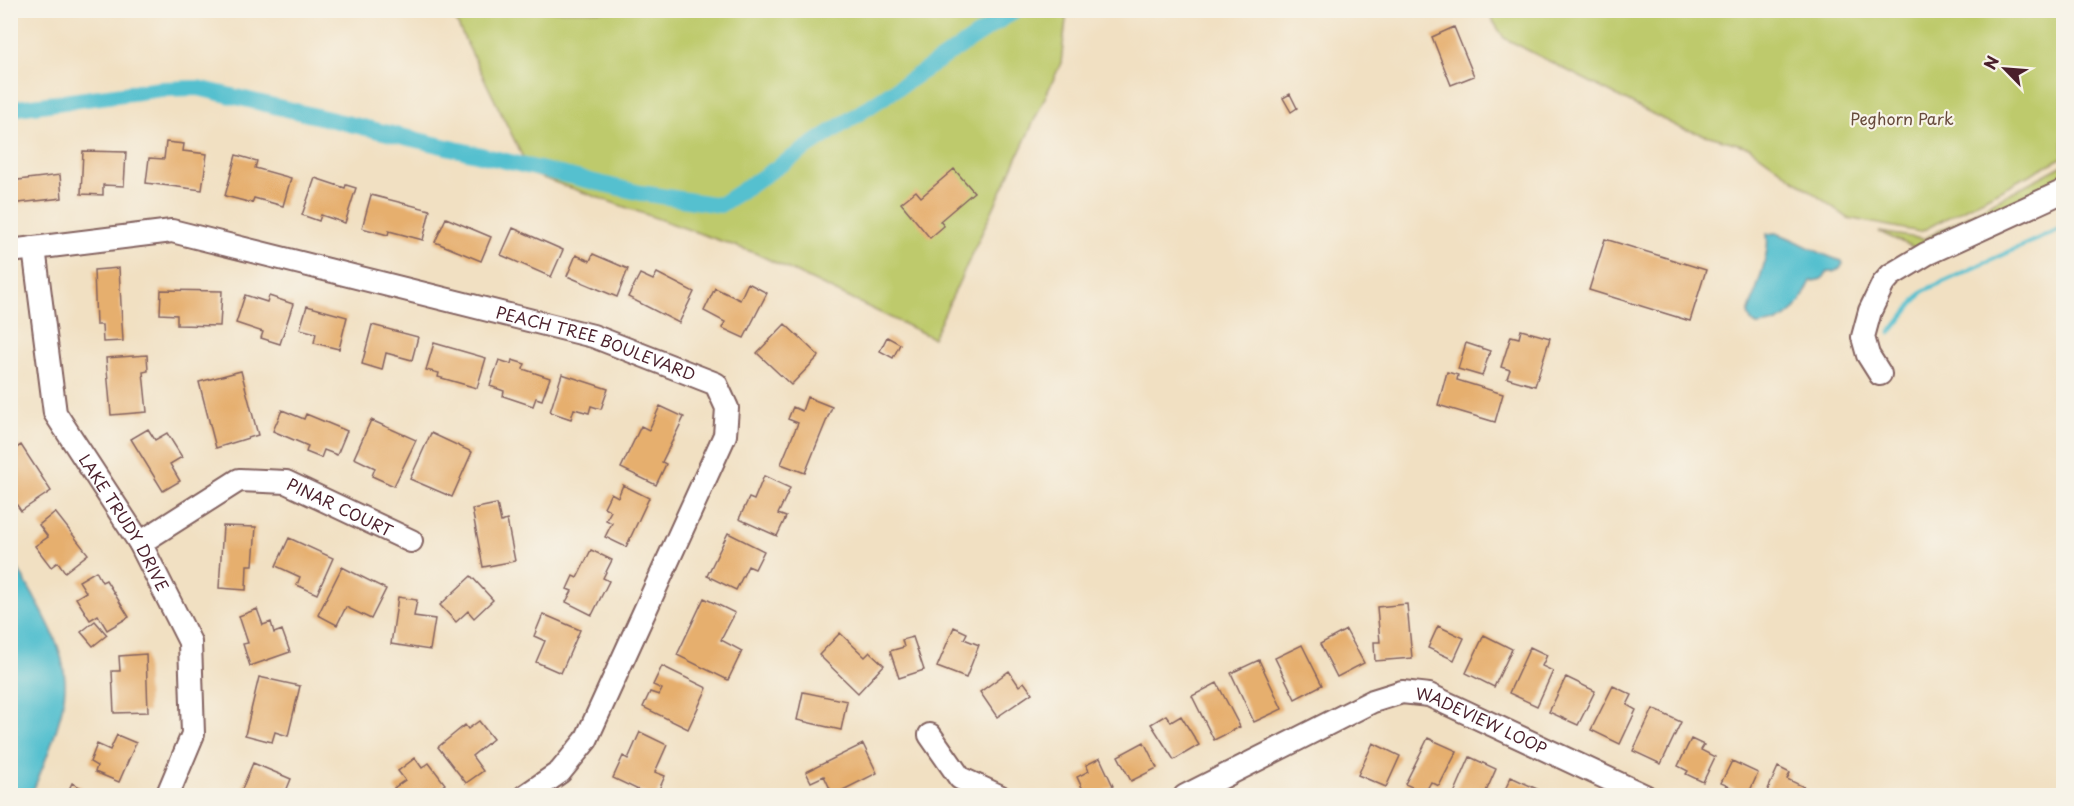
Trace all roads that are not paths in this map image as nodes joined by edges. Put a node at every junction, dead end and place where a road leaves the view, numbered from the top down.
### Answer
1 (2064, 190) edge
2 (34, 248) junction
3 (10, 251) edge
4 (1880, 374) dead end
5 (411, 541) dead end
6 (140, 543) junction
7 (930, 735) dead end
8 (167, 795) edge
9 (525, 795) edge
10 (999, 795) edge
11 (1185, 795) edge
12 (1646, 795) edge

1 - 4 street
2 - 3 street, PEACH TREE BOULEVARD
2 - 6 street, LAKE TRUDY DRIVE
2 - 9 street, PEACH TREE BOULEVARD
5 - 6 street, PINAR COURT
6 - 8 street, LAKE TRUDY DRIVE
7 - 10 street
11 - 12 street, WADEVIEW LOOP

